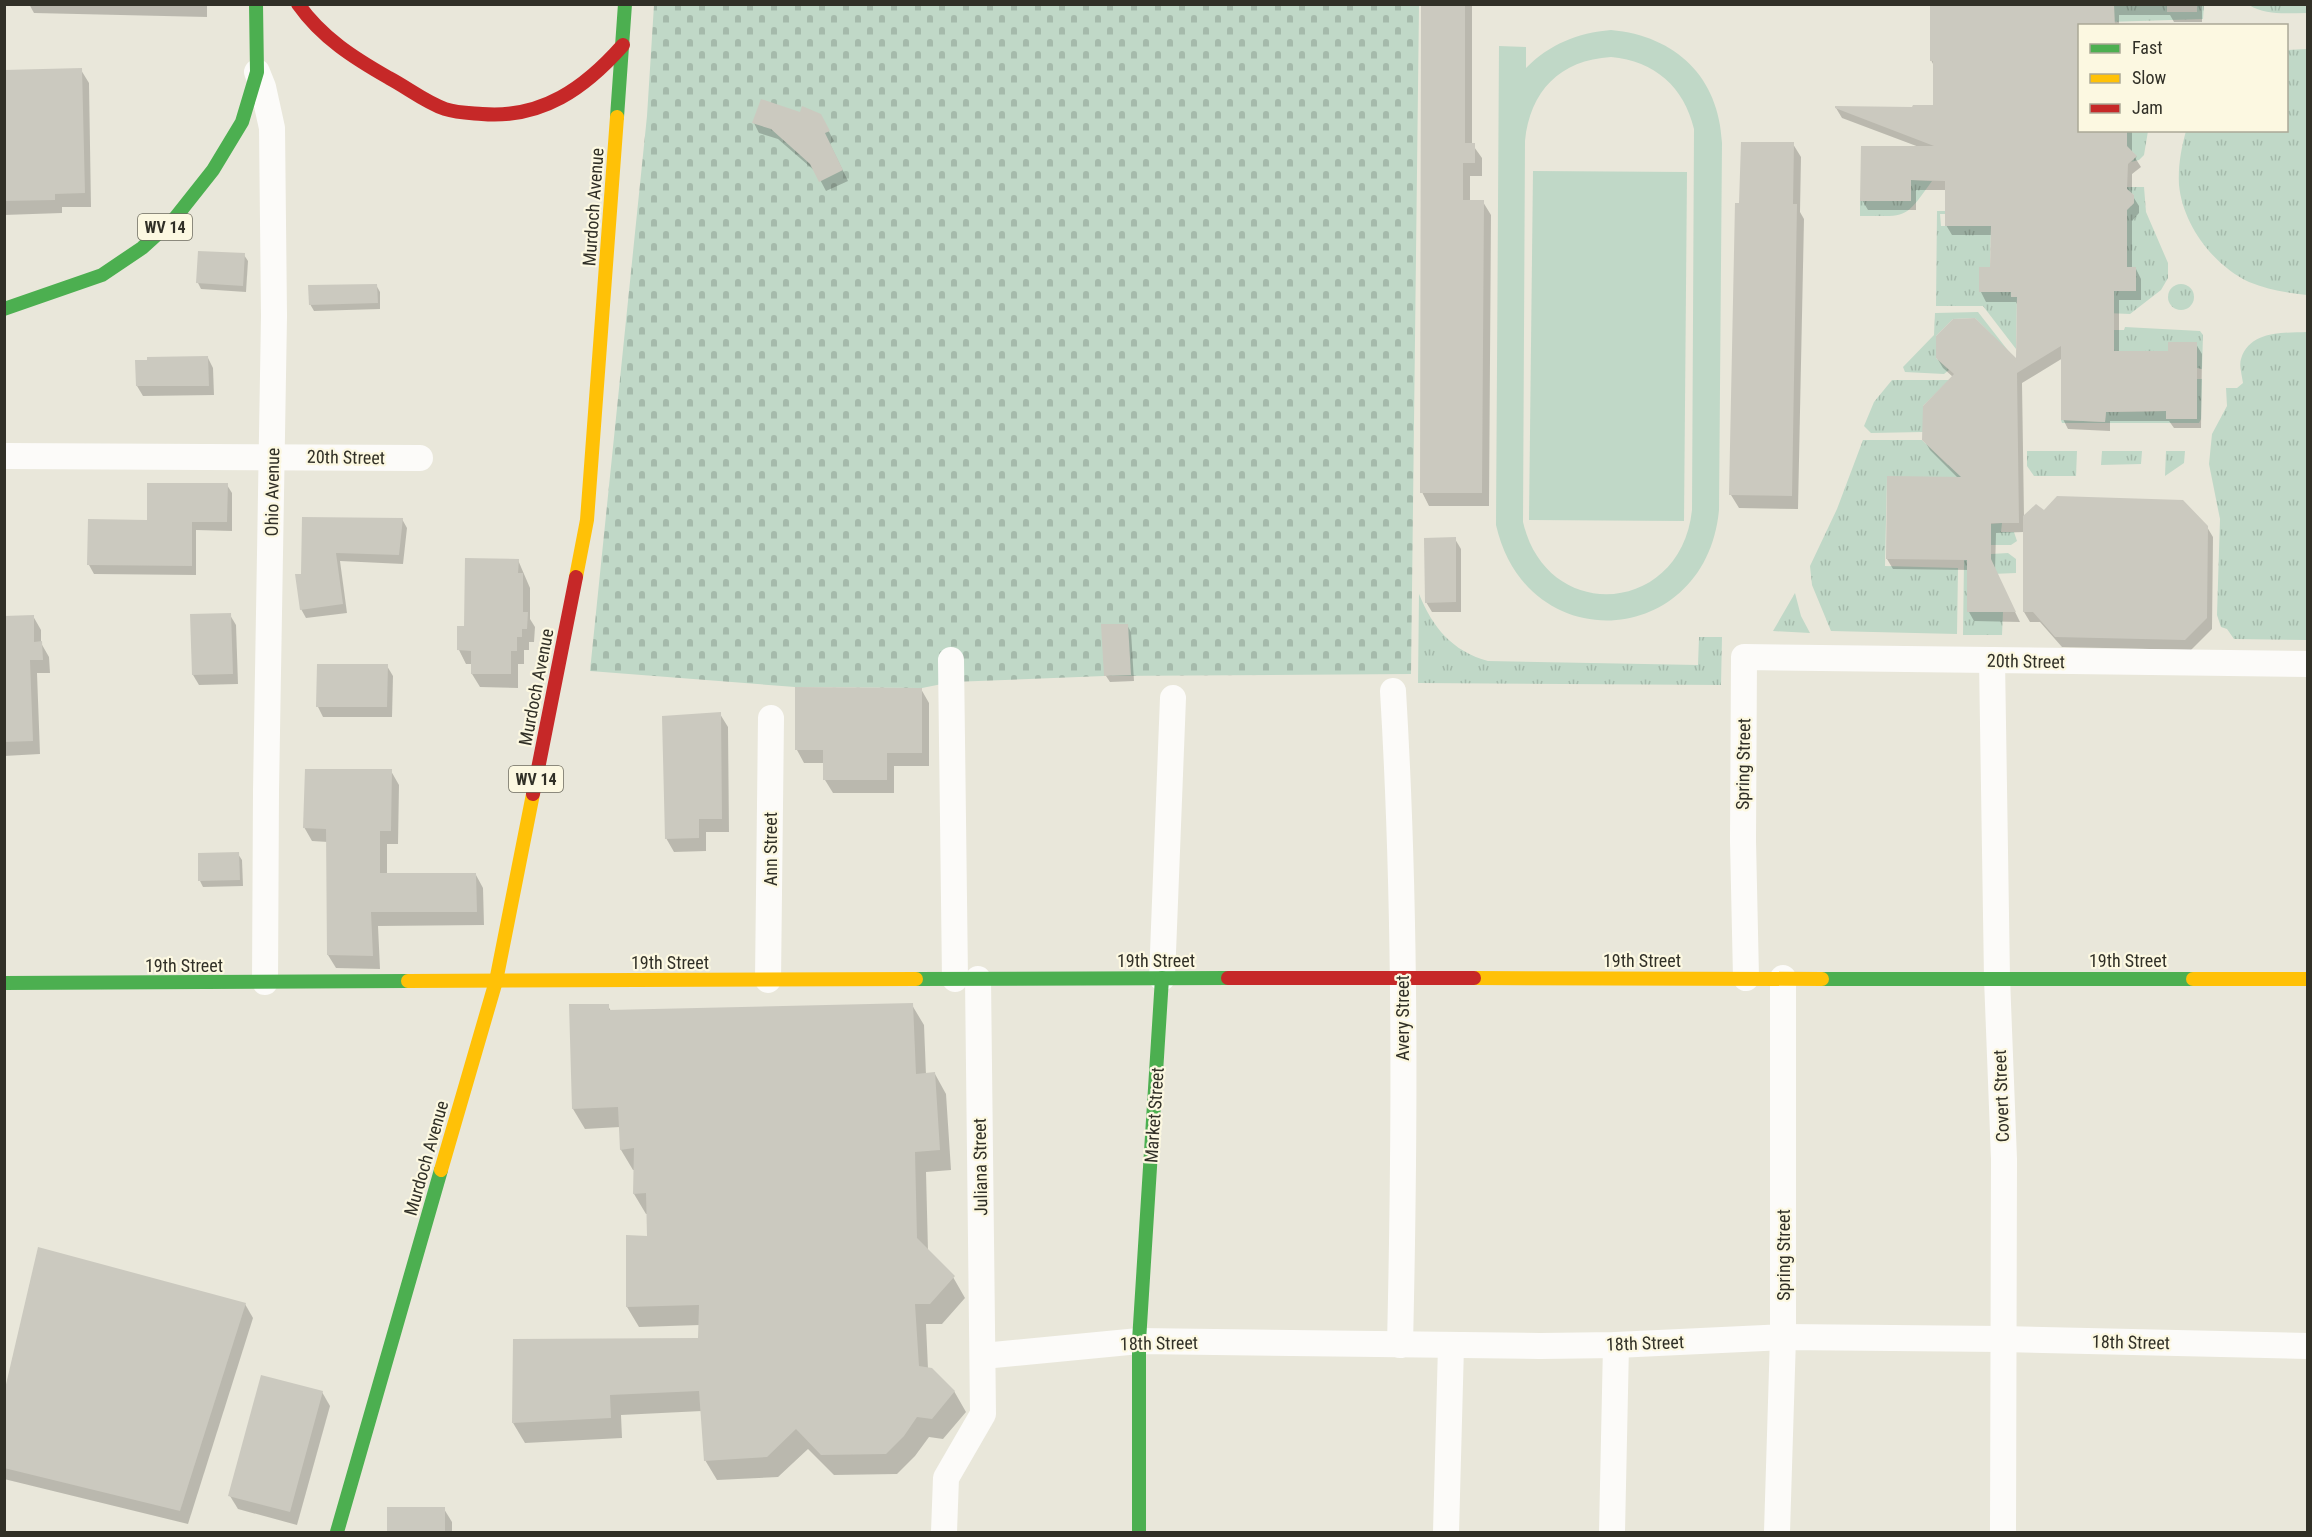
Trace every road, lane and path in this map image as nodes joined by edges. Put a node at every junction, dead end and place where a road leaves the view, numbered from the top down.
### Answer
1 (256, 4) edge
2 (298, 4) edge
3 (625, 4) edge
4 (623, 45) junction
5 (257, 72) junction
6 (4, 309) edge
7 (4, 456) edge
8 (272, 456) junction
9 (420, 458) dead end
10 (1744, 657) joint
11 (951, 660) dead end
12 (1992, 660) junction
13 (2307, 664) edge
14 (1393, 691) dead end
15 (1173, 698) dead end
16 (771, 718) dead end
17 (1162, 978) junction
18 (1401, 978) junction
19 (1746, 978) junction
20 (1783, 978) junction
21 (1997, 978) junction
22 (966, 979) junction
23 (2307, 979) edge
24 (768, 980) junction
25 (496, 981) junction
26 (265, 982) junction
27 (4, 983) edge
28 (1783, 1337) junction
29 (2002, 1339) junction
30 (1140, 1341) junction
31 (1400, 1345) junction
32 (1616, 1345) junction
33 (1451, 1346) junction
34 (2307, 1346) edge
35 (983, 1356) junction
36 (336, 1533) edge
37 (944, 1533) edge
38 (1139, 1533) edge
39 (1446, 1533) edge
40 (1612, 1533) edge
41 (1777, 1533) edge
42 (2003, 1533) edge

1 - 5 street, Ohio Avenue / WV 14
2 - 4 street
3 - 4 street, Murdoch Avenue / WV 14
4 - 25 street, Murdoch Avenue / WV 14
5 - 6 street, WV 14
5 - 8 street, Ohio Avenue
7 - 8 street, 20th Street
8 - 9 street, 20th Street
8 - 26 street, Ohio Avenue
10 - 12 street, 20th Street
10 - 19 street, Spring Street
11 - 22 street, Juliana Street
12 - 13 street, 20th Street
12 - 21 street, Covert Street
14 - 18 street, Avery Street
15 - 17 street, Market Street
16 - 24 street, Ann Street
17 - 18 street, 19th Street
17 - 22 street, 19th Street
17 - 30 street, Market Street
18 - 19 street, 19th Street
18 - 31 street, Avery Street
19 - 20 street, 19th Street
20 - 21 street, 19th Street
20 - 28 street, Spring Street
21 - 23 street, 19th Street
21 - 29 street, Covert Street
22 - 24 street, 19th Street
22 - 35 street, Juliana Street
24 - 25 street, 19th Street
25 - 26 street, 19th Street
25 - 36 street, Murdoch Avenue / WV 14
26 - 27 street, 19th Street
28 - 29 street, 18th Street
28 - 32 street, 18th Street
28 - 41 street, Spring Street
29 - 34 street, 18th Street
29 - 42 street, Covert Street
30 - 31 street, 18th Street
30 - 35 street, 18th Street
30 - 38 street, Market Street
31 - 33 street, 18th Street
32 - 33 street, 18th Street
32 - 40 street
33 - 39 street
35 - 37 street, Juliana Street

